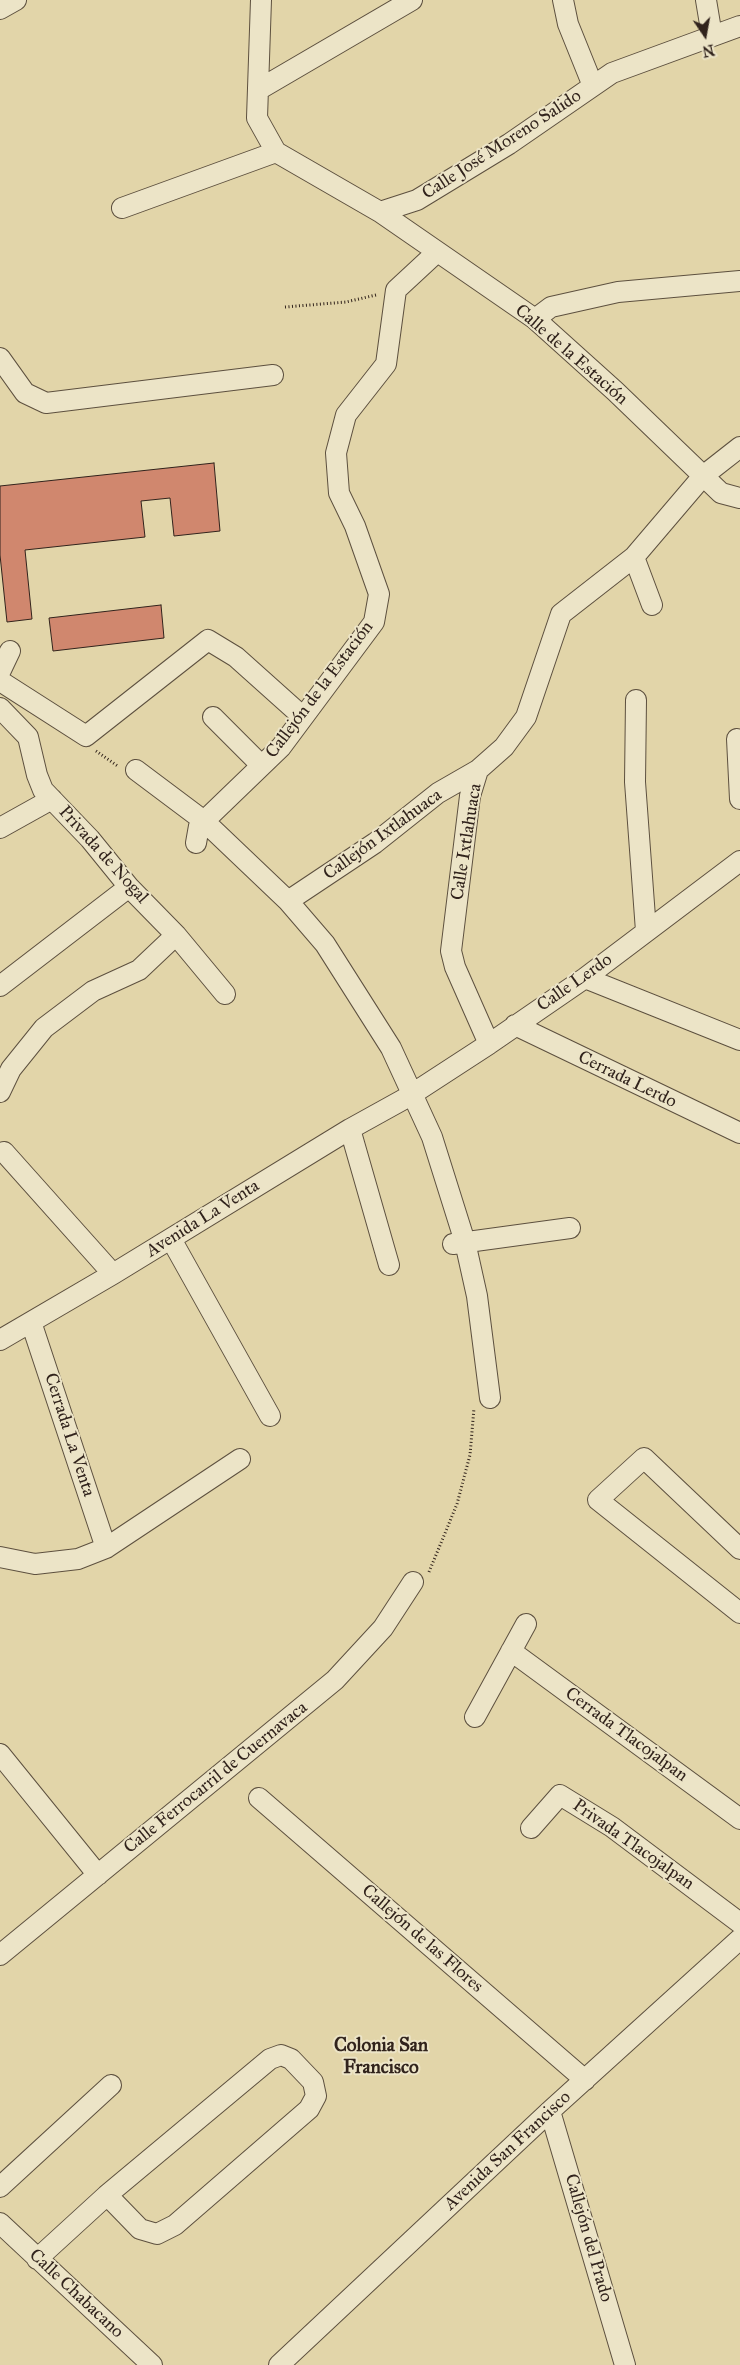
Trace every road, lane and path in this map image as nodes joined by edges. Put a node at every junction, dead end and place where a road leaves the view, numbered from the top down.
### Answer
1 (16, 0) edge
2 (261, 0) edge
3 (563, 0) edge
4 (706, 0) edge
5 (407, 1) edge
6 (0, 9) edge
7 (740, 26) edge
8 (712, 36) junction
9 (593, 86) junction
10 (258, 90) junction
11 (276, 152) junction
12 (122, 208) dead end
13 (380, 212) junction
14 (437, 252) junction
15 (740, 282) edge
16 (396, 290) junction
17 (285, 307) dead end
18 (535, 319) junction
19 (0, 358) edge
20 (273, 375) dead end
21 (740, 447) edge
22 (702, 476) junction
23 (740, 498) edge
24 (634, 557) junction
25 (652, 605) dead end
26 (10, 651) dead end
27 (0, 672) edge
28 (0, 681) edge
29 (636, 700) dead end
30 (0, 708) edge
31 (213, 717) dead end
32 (302, 717) junction
33 (737, 740) dead end
34 (90, 747) dead end
35 (261, 765) junction
36 (129, 769) joint
37 (478, 770) junction
38 (52, 799) junction
39 (740, 799) edge
40 (204, 822) junction
41 (0, 828) edge
42 (196, 843) dead end
43 (740, 861) edge
44 (129, 887) junction
45 (288, 901) junction
46 (646, 931) junction
47 (176, 935) junction
48 (585, 978) junction
49 (0, 986) edge
50 (225, 994) dead end
51 (515, 1025) junction
52 (740, 1040) edge
53 (489, 1044) junction
54 (0, 1092) edge
55 (409, 1096) junction
56 (350, 1129) junction
57 (740, 1133) edge
58 (4, 1152) dead end
59 (570, 1228) dead end
60 (171, 1239) junction
61 (459, 1243) junction
62 (389, 1265) dead end
63 (113, 1274) junction
64 (31, 1322) junction
65 (0, 1340) edge
66 (482, 1402) joint
67 (270, 1416) dead end
68 (240, 1458) dead end
69 (106, 1548) junction
70 (740, 1549) edge
71 (0, 1557) edge
72 (420, 1578) joint
73 (740, 1613) edge
74 (526, 1624) dead end
75 (511, 1651) junction
76 (475, 1717) dead end
77 (0, 1754) edge
78 (259, 1798) dead end
79 (740, 1819) edge
80 (531, 1828) dead end
81 (98, 1874) junction
82 (740, 1923) edge
83 (740, 1939) edge
84 (0, 1955) edge
85 (585, 2080) junction
86 (111, 2085) dead end
87 (550, 2111) junction
88 (0, 2187) edge
89 (107, 2196) junction
90 (0, 2223) edge
91 (36, 2258) junction
92 (152, 2365) edge
93 (279, 2365) edge
94 (625, 2365) edge

1 - 6 street
2 - 10 street
3 - 9 street
4 - 8 street
5 - 10 street
7 - 8 street, Calle José Moreno Salido
8 - 9 street, Calle José Moreno Salido
9 - 13 street, Calle José Moreno Salido
10 - 11 street
11 - 12 street
11 - 13 street
13 - 14 street, Calle de la Estación
14 - 16 street
14 - 18 street, Calle de la Estación
15 - 18 street
16 - 17 path
16 - 32 street, Callejón de la Estación
18 - 22 street, Calle de la Estación
19 - 20 street
21 - 22 street, Calle Ixtlahuaca
22 - 23 street, Calle de la Estación
22 - 24 street, Calle Ixtlahuaca
24 - 25 street
24 - 37 street, Calle Ixtlahuaca
26 - 27 street
28 - 32 street
29 - 46 street
30 - 38 street, Privada de Nogal
31 - 35 street
32 - 35 street, Callejón de la Estación
33 - 39 street
34 - 36 path
35 - 40 street, Callejón de la Estación
36 - 40 street
37 - 45 street, Callejón Ixtlahuaca
37 - 53 street, Calle Ixtlahuaca
38 - 41 street
38 - 44 street, Privada de Nogal
40 - 42 street, Callejón de la Estación
40 - 45 street
43 - 46 street, Calle Lerdo
44 - 47 street, Privada de Nogal
44 - 49 street
45 - 55 street
46 - 48 street, Calle Lerdo
47 - 50 street, Privada de Nogal
47 - 54 street
48 - 51 street, Calle Lerdo
48 - 52 street
51 - 53 street, Calle Lerdo
51 - 57 street, Cerrada Lerdo
53 - 55 street, Calle Lerdo
55 - 56 street, Avenida La Venta
55 - 61 street
56 - 60 street, Avenida La Venta
56 - 62 street
58 - 63 street
59 - 61 street
60 - 63 street, Avenida La Venta
60 - 67 street
61 - 66 street
63 - 64 street, Avenida La Venta
64 - 65 street, Avenida La Venta
64 - 69 street, Cerrada La Venta
66 - 72 path
68 - 69 street
69 - 71 street
70 - 73 street
72 - 81 street, Calle Ferrocarril de Cuernavaca
74 - 75 street
75 - 76 street
75 - 79 street, Cerrada Tlacojalpan
77 - 81 street
78 - 85 street, Callejón de las Flores
80 - 82 street, Privada Tlacojalpan
81 - 84 street, Calle Ferrocarril de Cuernavaca
83 - 85 street, Avenida San Francisco
85 - 87 street, Avenida San Francisco
86 - 88 street
87 - 93 street, Avenida San Francisco
87 - 94 street, Callejón del Prado
89 - 89 street
89 - 91 street
90 - 91 street, Calle Chabacano
91 - 92 street, Calle Chabacano

